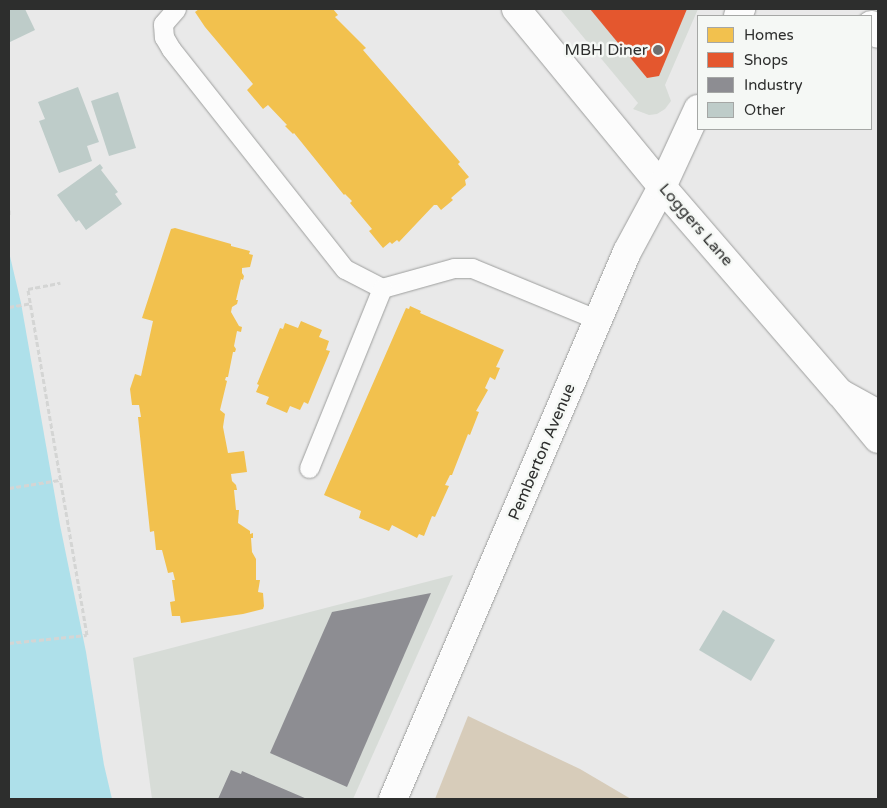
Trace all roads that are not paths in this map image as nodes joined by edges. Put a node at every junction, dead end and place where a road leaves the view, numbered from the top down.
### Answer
1 (176, 9) edge
2 (516, 9) edge
3 (697, 111) edge
4 (662, 187) junction
5 (382, 288) junction
6 (598, 320) junction
7 (840, 393) junction
8 (878, 414) edge
9 (878, 439) edge
10 (309, 468) dead end
11 (393, 799) edge

1 - 5 lane
2 - 4 street, Loggers Lane
3 - 4 street, Pemberton Avenue
4 - 6 street, Pemberton Avenue
4 - 7 street, Loggers Lane
5 - 6 lane
5 - 10 lane
6 - 11 street, Pemberton Avenue
7 - 8 street
7 - 9 street, Loggers Lane

